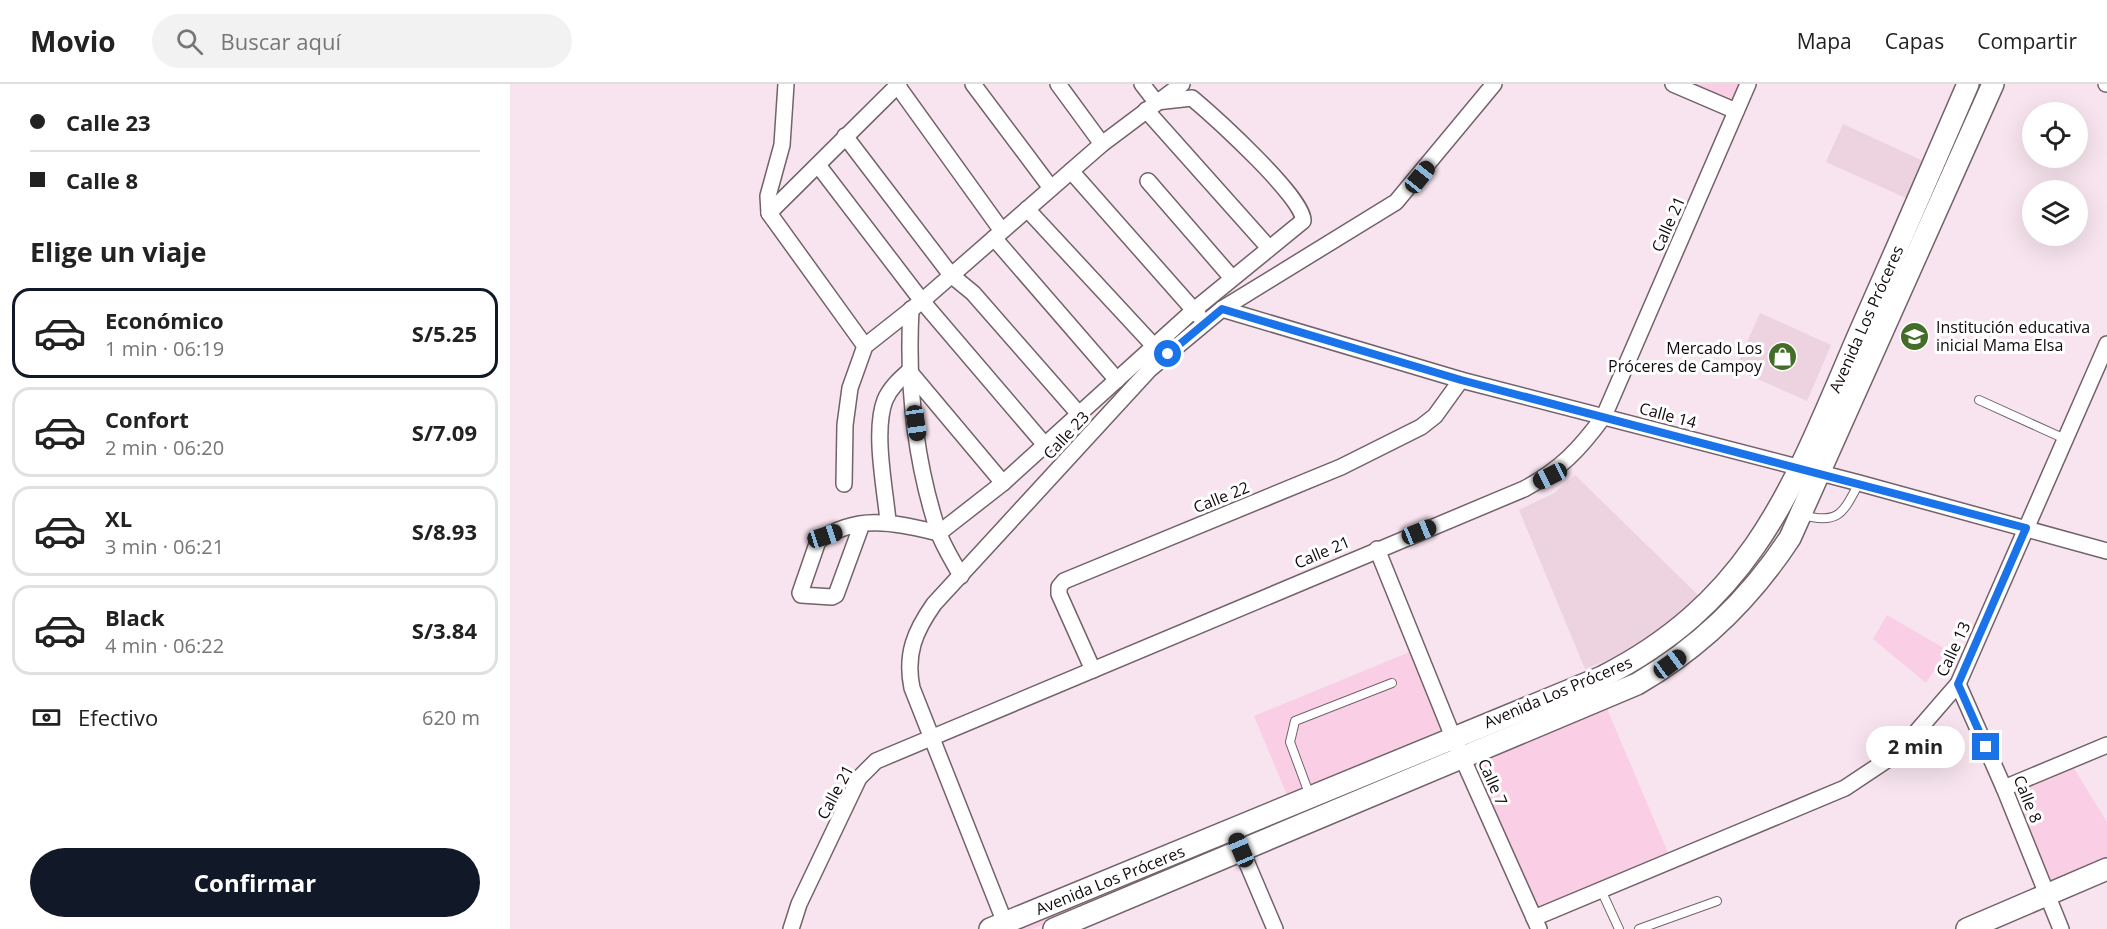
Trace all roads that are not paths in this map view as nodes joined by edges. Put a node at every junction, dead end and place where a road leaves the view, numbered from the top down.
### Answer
1 (786, 84) edge
2 (973, 84) edge
3 (1058, 84) edge
4 (1142, 84) edge
5 (1182, 84) edge
6 (1494, 84) edge
7 (1673, 84) edge
8 (1748, 84) edge
9 (1968, 84) edge
10 (1993, 84) edge
11 (898, 85) edge
12 (1151, 106) junction
13 (1736, 111) junction
14 (845, 136) junction
15 (1102, 144) junction
16 (818, 165) junction
17 (1071, 171) junction
18 (1148, 181) dead end
19 (1051, 188) junction
20 (1028, 209) junction
21 (769, 213) junction
22 (998, 234) junction
23 (1269, 248) junction
24 (951, 275) junction
25 (1232, 278) junction
26 (916, 305) junction
27 (1222, 309) junction
28 (1194, 310) junction
29 (1205, 322) junction
30 (2107, 344) edge
31 (865, 346) junction
32 (1154, 346) junction
33 (909, 371) junction
34 (1117, 380) junction
35 (1461, 380) junction
36 (1979, 400) dead end
37 (1079, 414) junction
38 (1604, 416) junction
39 (2065, 439) junction
40 (1044, 445) junction
41 (1811, 471) junction
42 (1003, 483) junction
43 (1859, 483) junction
44 (844, 484) dead end
45 (1801, 514) junction
46 (888, 521) junction
47 (862, 524) junction
48 (2026, 528) junction
49 (939, 533) junction
50 (1377, 549) junction
51 (2107, 551) edge
52 (961, 576) junction
53 (1093, 670) junction
54 (1392, 683) dead end
55 (1958, 684) junction
56 (930, 737) junction
57 (1453, 737) junction
58 (2107, 745) edge
59 (1462, 757) junction
60 (2004, 788) junction
61 (1311, 798) junction
62 (1233, 830) junction
63 (1241, 850) junction
64 (2107, 869) edge
65 (1601, 890) junction
66 (2046, 894) junction
67 (1717, 901) dead end
68 (1536, 923) edge
69 (1001, 927) edge
70 (791, 929) edge
71 (1054, 929) edge
72 (1275, 929) edge
73 (1618, 929) edge
74 (1639, 929) edge
75 (1967, 929) edge
76 (2061, 929) edge

1 - 21 street
2 - 19 street
3 - 15 street
4 - 12 street
5 - 12 street
6 - 27 street, Calle 23
7 - 13 street
8 - 13 street, Calle 21
9 - 41 main road, Avenida Los Próceres
10 - 41 main road, Avenida Los Próceres
11 - 14 street
11 - 22 street
12 - 15 street
12 - 23 street
12 - 23 street
13 - 38 street, Calle 21
14 - 16 street
14 - 24 street
15 - 17 street
16 - 21 street
16 - 26 street
17 - 19 street
17 - 28 street
18 - 25 street
19 - 20 street
20 - 22 street
20 - 32 street
21 - 31 street
22 - 24 street
22 - 34 street
23 - 25 street
24 - 26 street
24 - 37 street
25 - 28 street
26 - 31 street
26 - 33 street
26 - 40 street
27 - 29 street, Calle 23
27 - 35 street, Calle 14
28 - 29 street
28 - 32 street
29 - 52 street, Calle 23
30 - 39 street, Calle 13
31 - 44 street
32 - 34 street
33 - 42 street
33 - 46 street
33 - 49 street
34 - 37 street
35 - 38 street, Calle 14
35 - 53 street, Calle 22
36 - 39 lane
37 - 40 street
38 - 41 street, Calle 14
38 - 50 street, Calle 21
39 - 48 street, Calle 13
40 - 42 street
41 - 43 street, Calle 14
41 - 45 main road, Avenida Los Próceres
41 - 57 main road, Avenida Los Próceres
42 - 49 street
43 - 45 lane
43 - 48 street, Calle 14
45 - 59 main road, Avenida Los Próceres
46 - 47 street
46 - 49 street
47 - 47 street
48 - 51 street, Calle 14
48 - 55 street, Calle 13
49 - 52 street
50 - 53 street, Calle 21
50 - 57 street, Calle 7
52 - 56 street, Calle 23
53 - 56 street, Calle 21
54 - 61 lane
55 - 60 street, Calle 8
55 - 65 street, Calle 13
56 - 69 street, Calle 23
56 - 70 street, Calle 21
57 - 59 street, Calle 7
57 - 61 main road, Avenida Los Próceres
58 - 60 street
59 - 63 main road, Avenida Los Próceres
59 - 68 street, Calle 7
60 - 66 street, Calle 8
61 - 62 main road, Avenida Los Próceres
62 - 63 street
62 - 69 main road, Avenida Los Próceres
63 - 71 main road, Avenida Los Próceres
63 - 72 street
64 - 66 main road
65 - 68 street, Calle 13
65 - 73 lane
66 - 75 main road
66 - 76 street, Calle 8
67 - 74 lane

